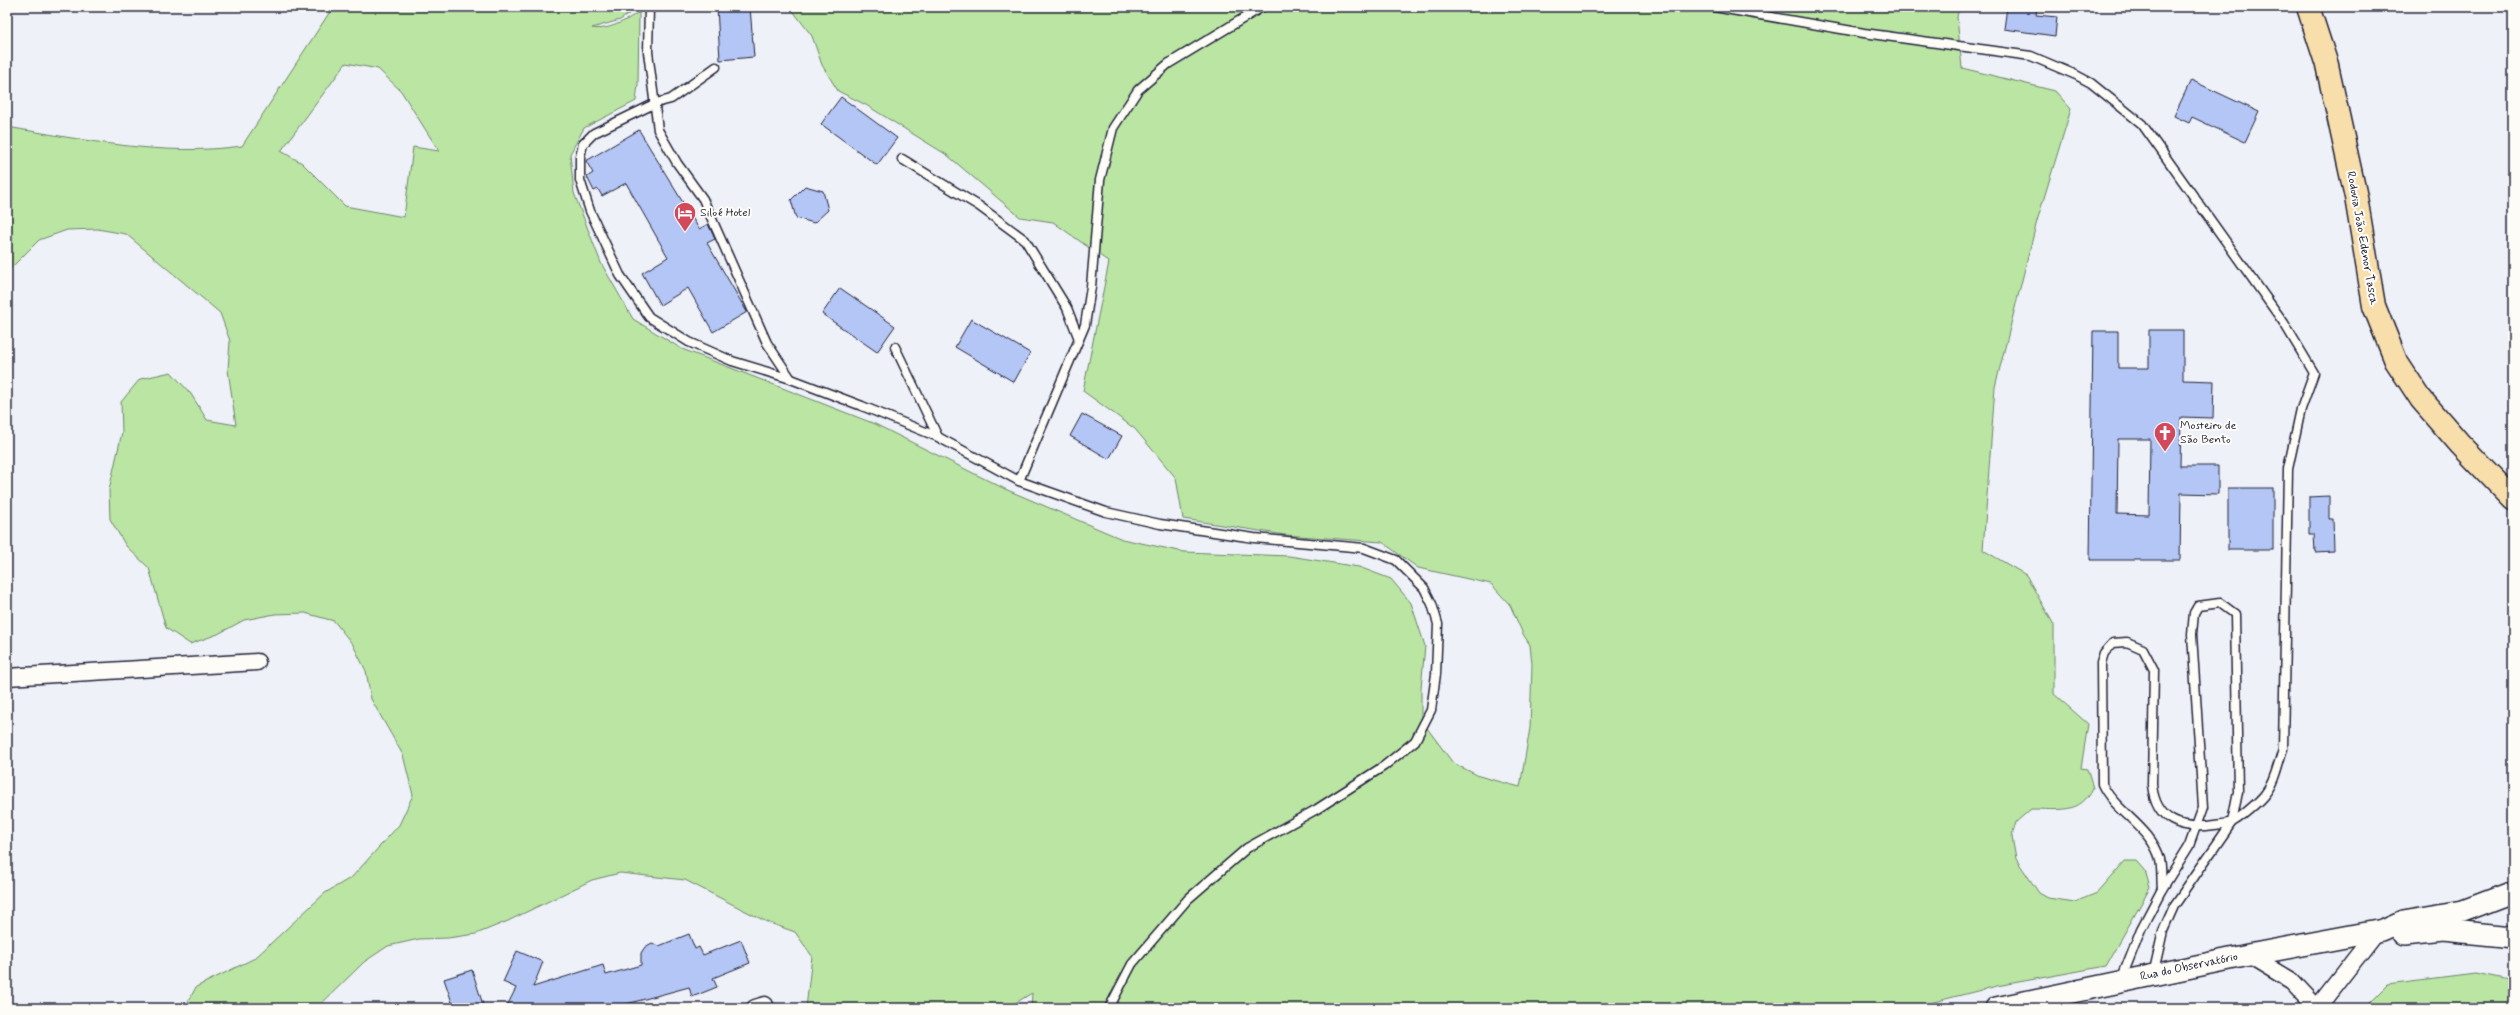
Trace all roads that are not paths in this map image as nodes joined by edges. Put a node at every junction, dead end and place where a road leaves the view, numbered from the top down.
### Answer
1 (650, 7) edge
2 (1262, 7) edge
3 (1714, 7) edge
4 (2308, 7) edge
5 (716, 67) dead end
6 (656, 103) junction
7 (902, 159) dead end
8 (1079, 339) junction
9 (895, 347) dead end
10 (791, 379) junction
11 (938, 437) junction
12 (1019, 481) junction
13 (2513, 499) edge
14 (257, 662) dead end
15 (7, 677) edge
16 (2232, 822) junction
17 (2197, 827) junction
18 (2162, 889) junction
19 (2513, 892) edge
20 (2380, 930) junction
21 (2513, 936) edge
22 (2248, 955) junction
23 (2153, 976) junction
24 (2120, 982) junction
25 (1109, 1008) edge
26 (1996, 1008) edge
27 (2317, 1008) edge

1 - 6 lane
2 - 8 lane
3 - 16 lane
4 - 13 main road, Rodovia João Edenor Tasca
5 - 6 lane
6 - 10 lane
6 - 10 lane
7 - 8 lane
8 - 12 lane
9 - 11 lane
10 - 11 lane
11 - 12 lane
12 - 25 lane
14 - 15 street
16 - 17 lane
16 - 17 lane
16 - 23 lane
17 - 18 lane
17 - 18 lane
18 - 24 lane
19 - 20 street, Rua do Observatório
20 - 21 street, Rua do Observatório
20 - 22 street, Rua do Observatório
20 - 27 street
22 - 23 street, Rua do Observatório
22 - 27 street
23 - 24 street, Rua do Observatório
24 - 26 street, Rua do Observatório

